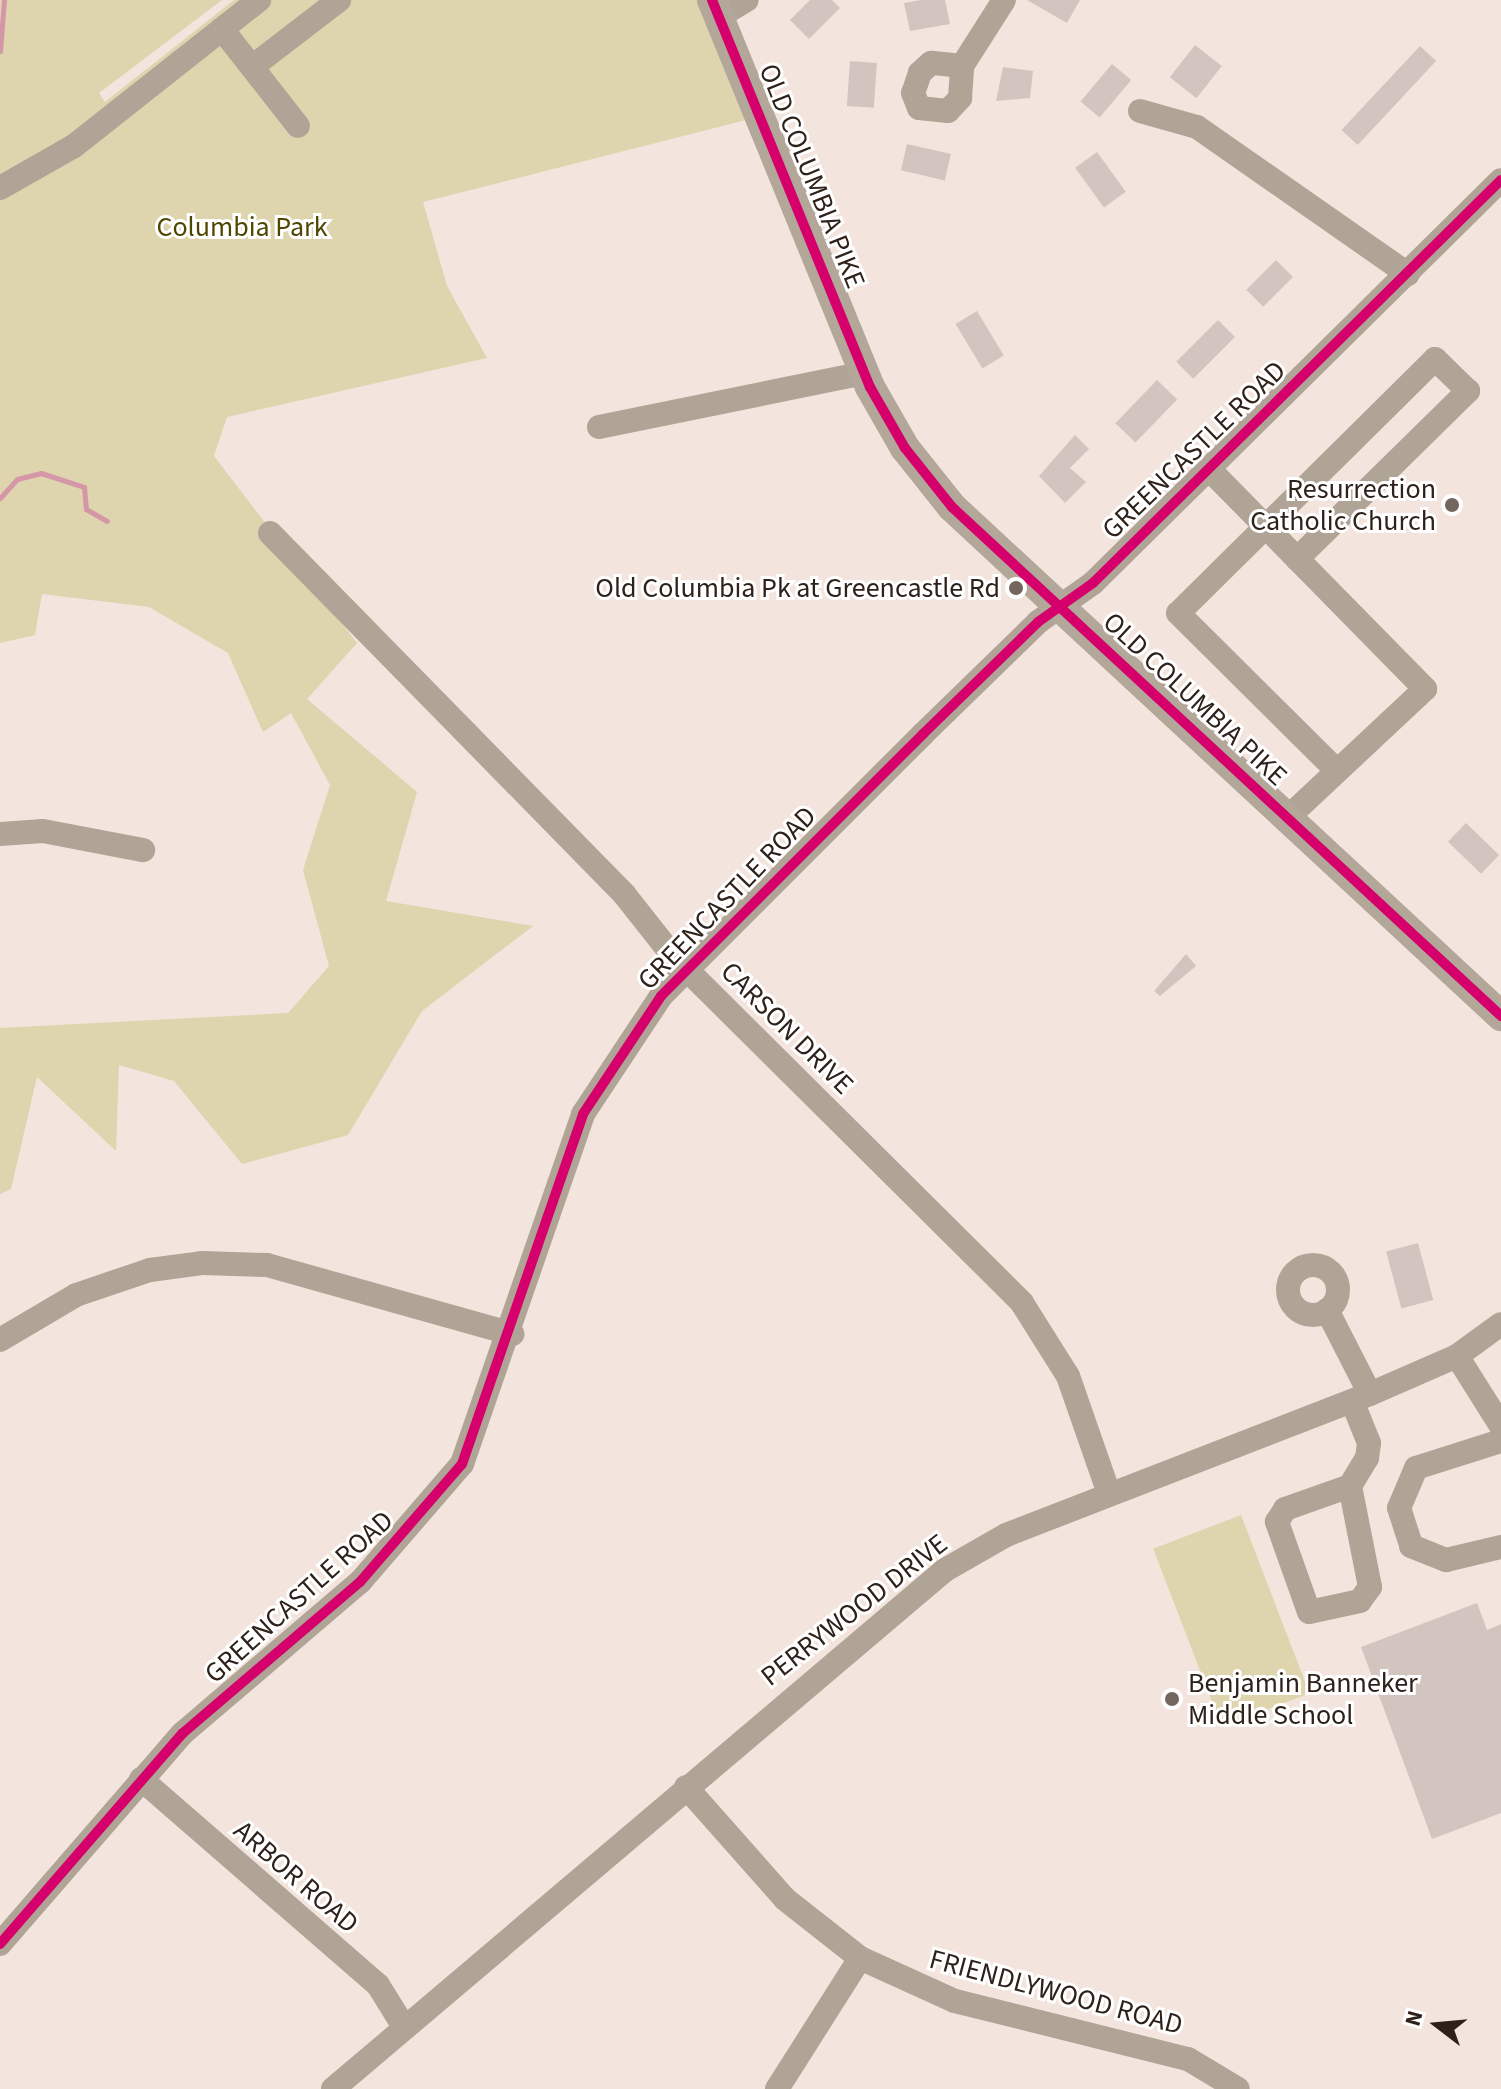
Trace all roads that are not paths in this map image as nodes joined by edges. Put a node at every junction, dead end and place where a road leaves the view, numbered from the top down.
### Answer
1 (259, 0) edge
2 (339, 0) edge
3 (747, 0) edge
4 (1004, 0) edge
5 (716, 8) edge
6 (222, 29) junction
7 (962, 66) dead end
8 (252, 67) junction
9 (1140, 111) dead end
10 (298, 126) dead end
11 (1501, 180) edge
12 (0, 188) edge
13 (1408, 274) junction
14 (865, 373) junction
15 (599, 427) dead end
16 (1210, 470) junction
17 (1266, 528) junction
18 (270, 533) dead end
19 (1297, 559) junction
20 (1063, 609) junction
21 (1337, 771) junction
22 (1287, 818) junction
23 (0, 834) edge
24 (143, 850) dead end
25 (686, 969) junction
26 (1501, 1016) edge
27 (1327, 1310) dead end
28 (1501, 1324) edge
29 (512, 1334) junction
30 (0, 1340) edge
31 (1457, 1356) junction
32 (1361, 1398) junction
33 (1501, 1426) edge
34 (1501, 1441) edge
35 (1350, 1486) junction
36 (1109, 1494) junction
37 (1501, 1547) edge
38 (141, 1779) junction
39 (686, 1787) junction
40 (0, 1944) edge
41 (860, 1958) junction
42 (404, 2027) junction
43 (333, 2089) edge
44 (777, 2089) edge
45 (1238, 2089) edge

1 - 6 street
2 - 8 street
3 - 5 street
4 - 7 street
5 - 14 main road, OLD COLUMBIA PIKE
6 - 8 street
6 - 12 street
8 - 10 street
9 - 13 street
11 - 13 street, GREENCASTLE ROAD
13 - 16 street, GREENCASTLE ROAD
14 - 15 street
14 - 20 main road, OLD COLUMBIA PIKE
16 - 17 street
16 - 20 street, GREENCASTLE ROAD
17 - 19 street
17 - 19 street
17 - 21 street
18 - 25 street, CARSON DRIVE
19 - 21 street
20 - 22 main road, OLD COLUMBIA PIKE
20 - 25 street, GREENCASTLE ROAD
21 - 22 street
22 - 26 main road, OLD COLUMBIA PIKE
23 - 24 street
25 - 29 street, GREENCASTLE ROAD
25 - 36 street, CARSON DRIVE
27 - 32 street
28 - 31 street, PERRYWOOD DRIVE
29 - 30 street
29 - 38 street, GREENCASTLE ROAD
31 - 32 street, PERRYWOOD DRIVE
31 - 33 street
32 - 35 street
32 - 36 street, PERRYWOOD DRIVE
34 - 37 street
35 - 35 street
36 - 39 street, PERRYWOOD DRIVE
38 - 40 street, GREENCASTLE ROAD
38 - 42 street, ARBOR ROAD
39 - 41 street, FRIENDLYWOOD ROAD
39 - 42 street, PERRYWOOD DRIVE
41 - 44 street
41 - 45 street, FRIENDLYWOOD ROAD
42 - 43 street, PERRYWOOD DRIVE

